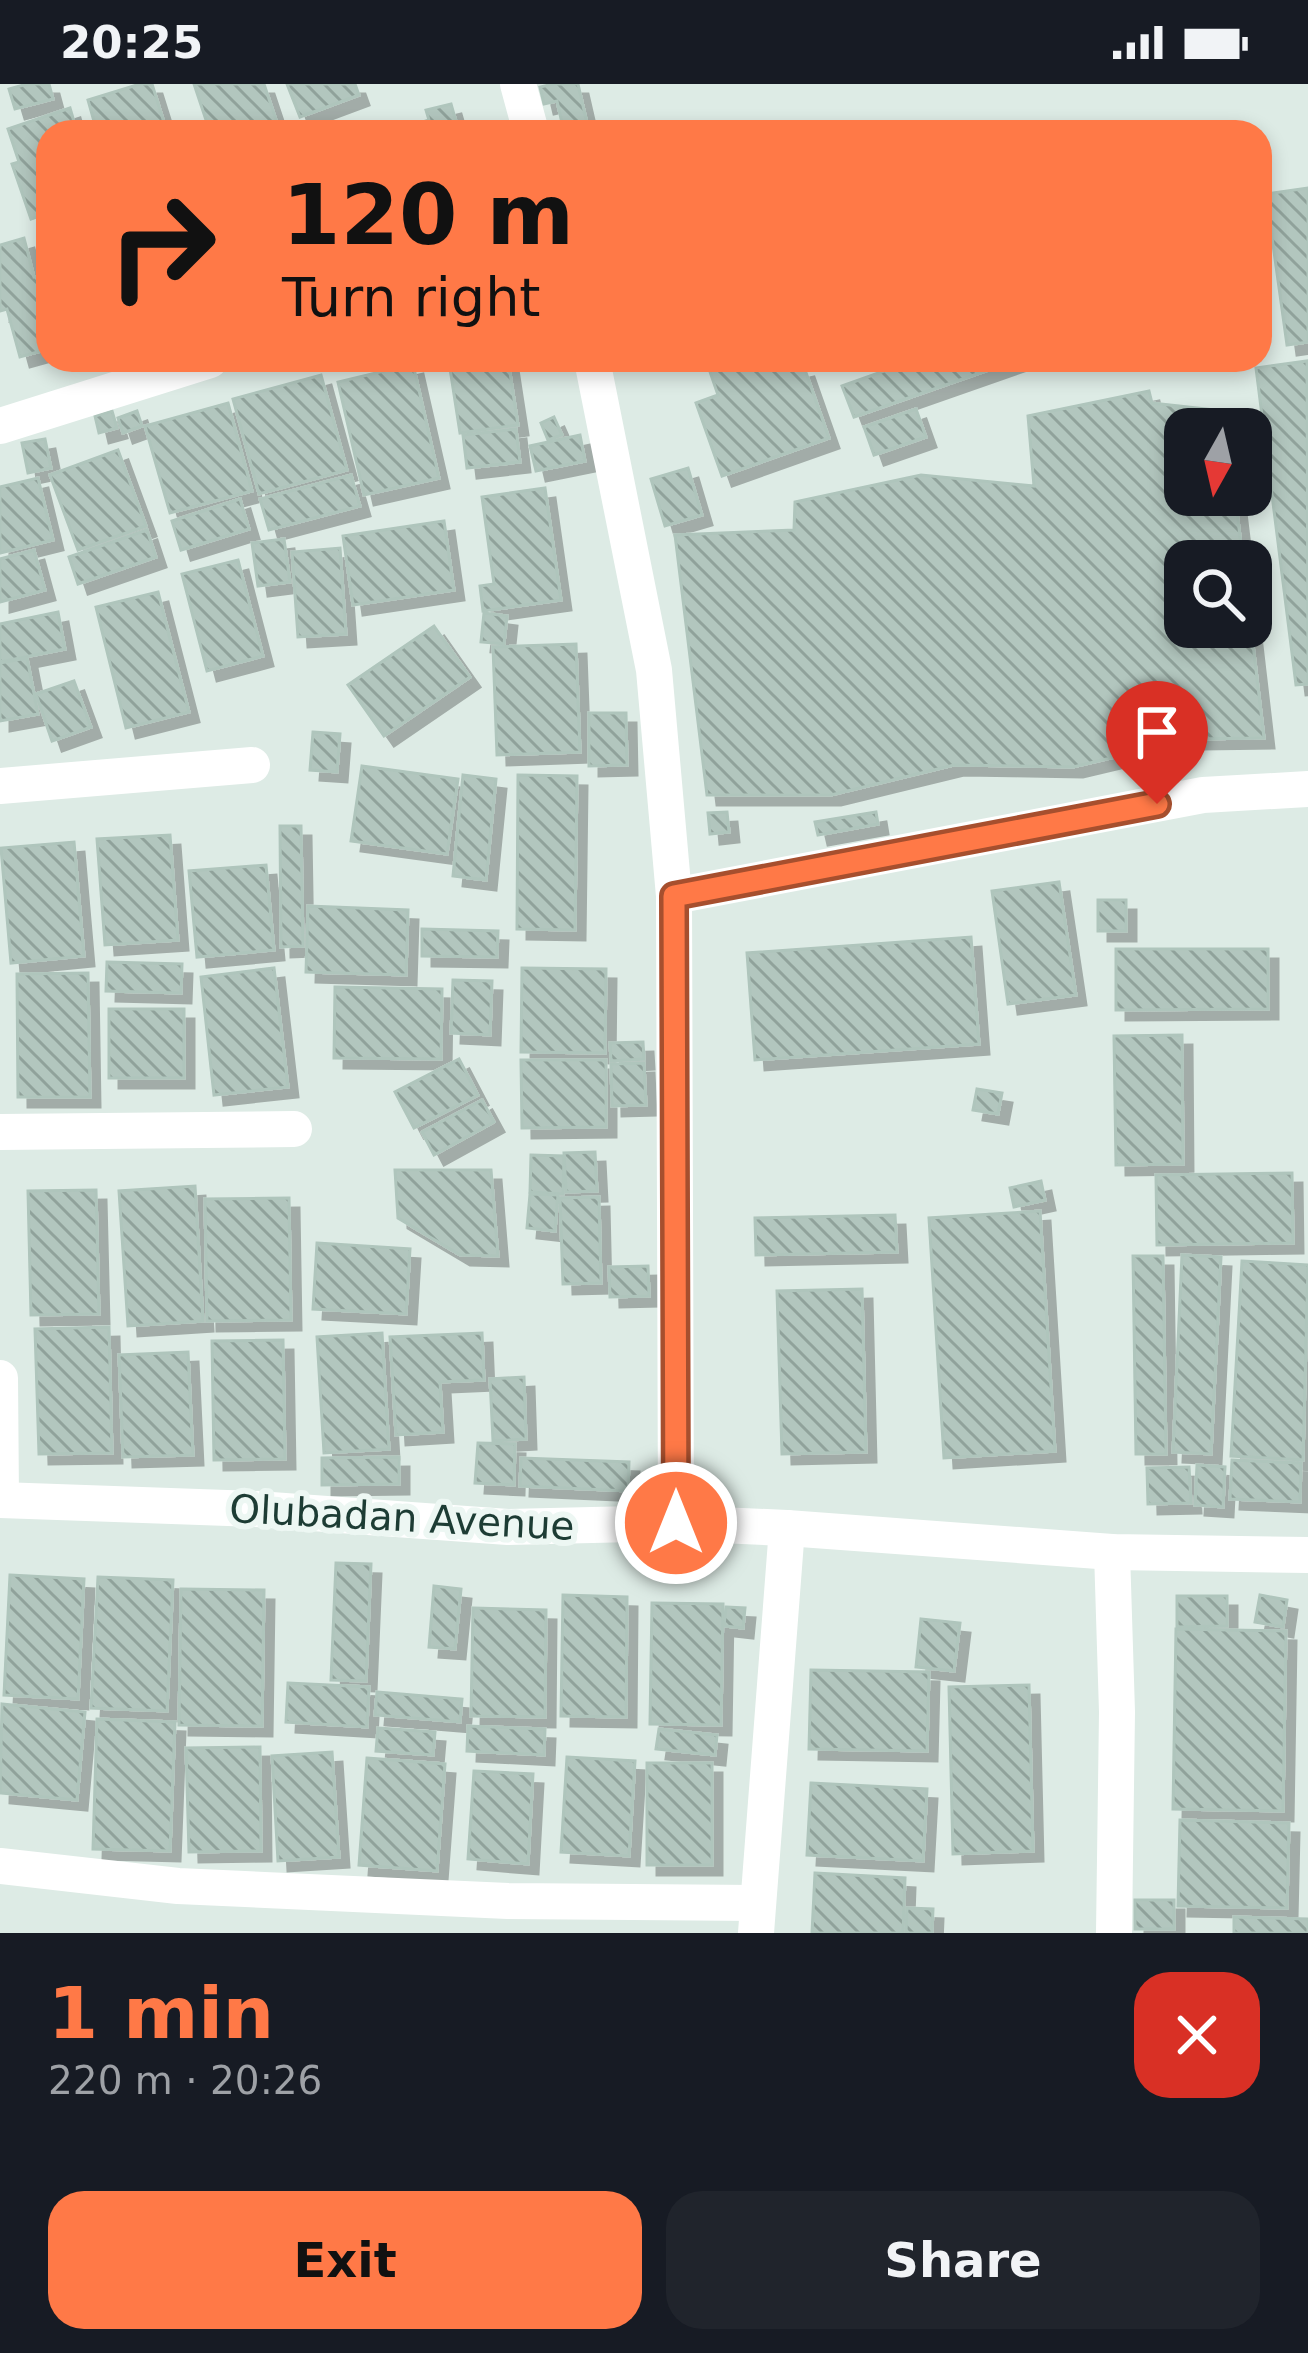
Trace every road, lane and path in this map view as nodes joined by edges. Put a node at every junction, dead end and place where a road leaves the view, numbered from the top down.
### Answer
1 (518, 84) edge
2 (528, 120) edge
3 (172, 372) edge
4 (594, 372) edge
5 (0, 426) edge
6 (252, 765) dead end
7 (0, 786) edge
8 (1308, 789) edge
9 (674, 896) junction
10 (294, 1129) dead end
11 (0, 1132) edge
12 (0, 1378) edge
13 (1, 1500) edge
14 (676, 1523) junction
15 (787, 1528) junction
16 (1112, 1552) junction
17 (1308, 1555) edge
18 (0, 1866) edge
19 (756, 1918) edge
20 (1114, 1933) edge

1 - 2 street
3 - 5 street
4 - 9 street
6 - 7 street
8 - 9 street
9 - 14 street
10 - 11 street
12 - 13 street
13 - 14 street, Olubadan Avenue
14 - 15 street, Olubadan Avenue
15 - 16 street, Olubadan Avenue
15 - 19 street
16 - 17 street, Olubadan Avenue
16 - 20 street
18 - 19 street

